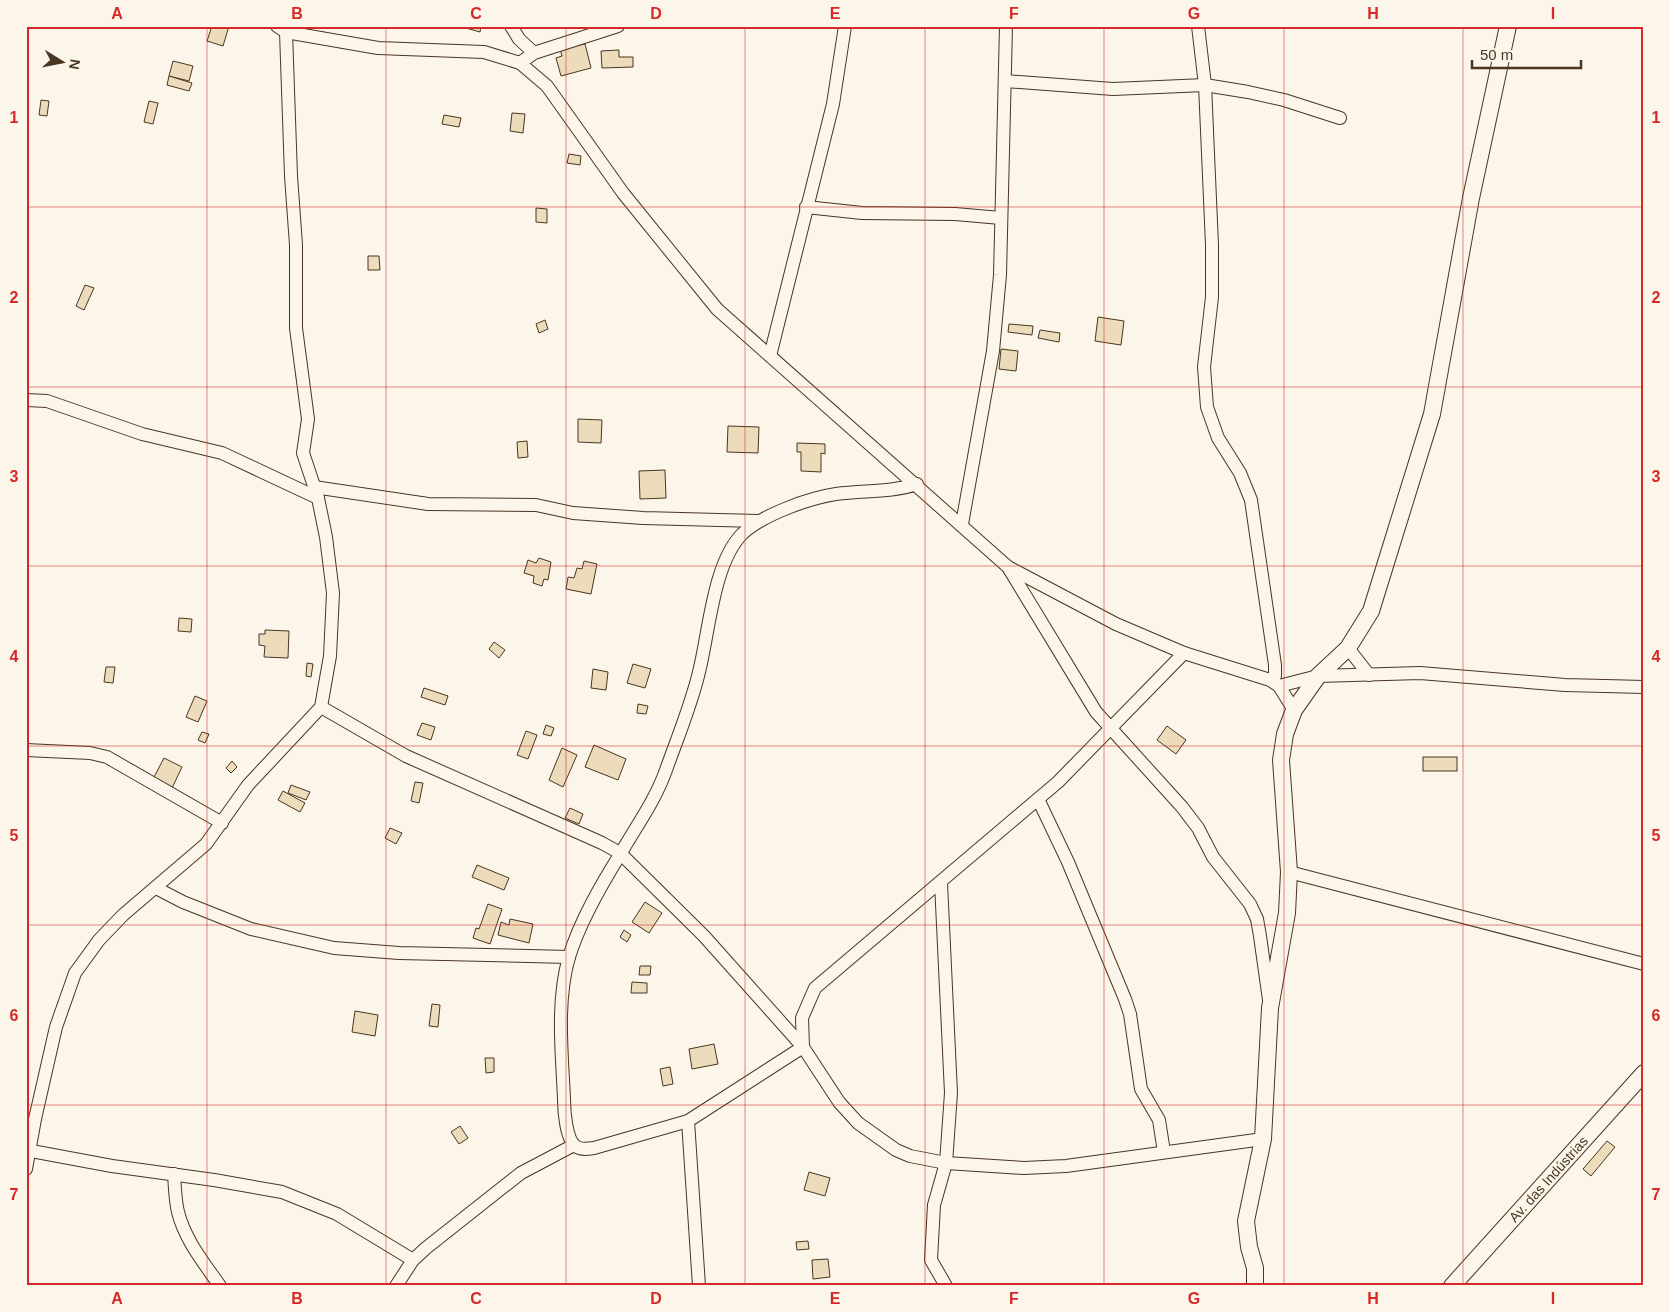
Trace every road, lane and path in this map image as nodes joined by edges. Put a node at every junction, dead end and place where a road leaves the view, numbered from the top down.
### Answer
1 (511, 26) edge
2 (618, 26) edge
3 (845, 26) edge
4 (1006, 26) edge
5 (1198, 26) edge
6 (1508, 26) edge
7 (281, 29) edge
8 (534, 53) junction
9 (520, 63) junction
10 (1005, 81) junction
11 (1205, 86) junction
12 (1340, 118) dead end
13 (806, 207) junction
14 (1002, 218) junction
15 (770, 356) junction
16 (26, 400) edge
17 (917, 484) junction
18 (316, 493) junction
19 (726, 520) junction
20 (758, 522) junction
21 (962, 524) junction
22 (735, 542) junction
23 (1008, 567) junction
24 (1348, 648) junction
25 (1184, 653) junction
26 (1369, 674) junction
27 (1318, 676) junction
28 (1274, 683) junction
29 (1644, 687) edge
30 (321, 706) junction
31 (1294, 710) junction
32 (1110, 730) junction
33 (26, 750) edge
34 (1038, 799) junction
35 (222, 823) junction
36 (620, 853) junction
37 (1289, 872) junction
38 (941, 883) junction
39 (156, 888) junction
40 (569, 957) junction
41 (1644, 964) edge
42 (1270, 1008) junction
43 (803, 1047) junction
44 (1644, 1073) edge
45 (688, 1121) junction
46 (1263, 1139) junction
47 (574, 1145) junction
48 (28, 1151) edge
49 (1164, 1152) junction
50 (946, 1163) junction
51 (26, 1169) edge
52 (174, 1174) junction
53 (414, 1260) junction
54 (220, 1286) edge
55 (396, 1286) edge
56 (699, 1286) edge
57 (946, 1286) edge
58 (1255, 1286) edge
59 (1452, 1286) edge

1 - 8 street
2 - 8 street
3 - 13 street
4 - 10 street
5 - 11 street
6 - 24 street
7 - 9 street
7 - 18 street
8 - 9 street
9 - 15 street
10 - 11 street
10 - 14 street
11 - 12 street
11 - 28 street
13 - 14 street
13 - 15 street
14 - 21 street
15 - 17 street
16 - 18 street
17 - 20 street
17 - 21 street
18 - 19 street
18 - 30 street
19 - 20 street
19 - 22 street
20 - 22 street
21 - 23 street
22 - 36 street
23 - 25 street
23 - 32 street
24 - 26 street
24 - 27 street
25 - 28 street
25 - 32 street
26 - 27 street
26 - 29 street
27 - 28 street
27 - 31 street
28 - 31 street
30 - 35 street
30 - 36 street
31 - 37 street
32 - 34 street
32 - 42 street
33 - 35 street
34 - 38 street
34 - 49 street
35 - 39 street
36 - 40 street
36 - 43 street
37 - 41 street
37 - 42 street
38 - 43 street
38 - 50 street
39 - 40 street
39 - 48 street
40 - 47 street
42 - 46 street
43 - 45 street
43 - 50 street
44 - 59 street, Av. das Indústrias
45 - 47 street
45 - 56 street
46 - 49 street
46 - 58 street
47 - 53 street
48 - 51 street
48 - 52 street
49 - 50 street
50 - 57 street
52 - 53 street
52 - 54 street
53 - 55 street

